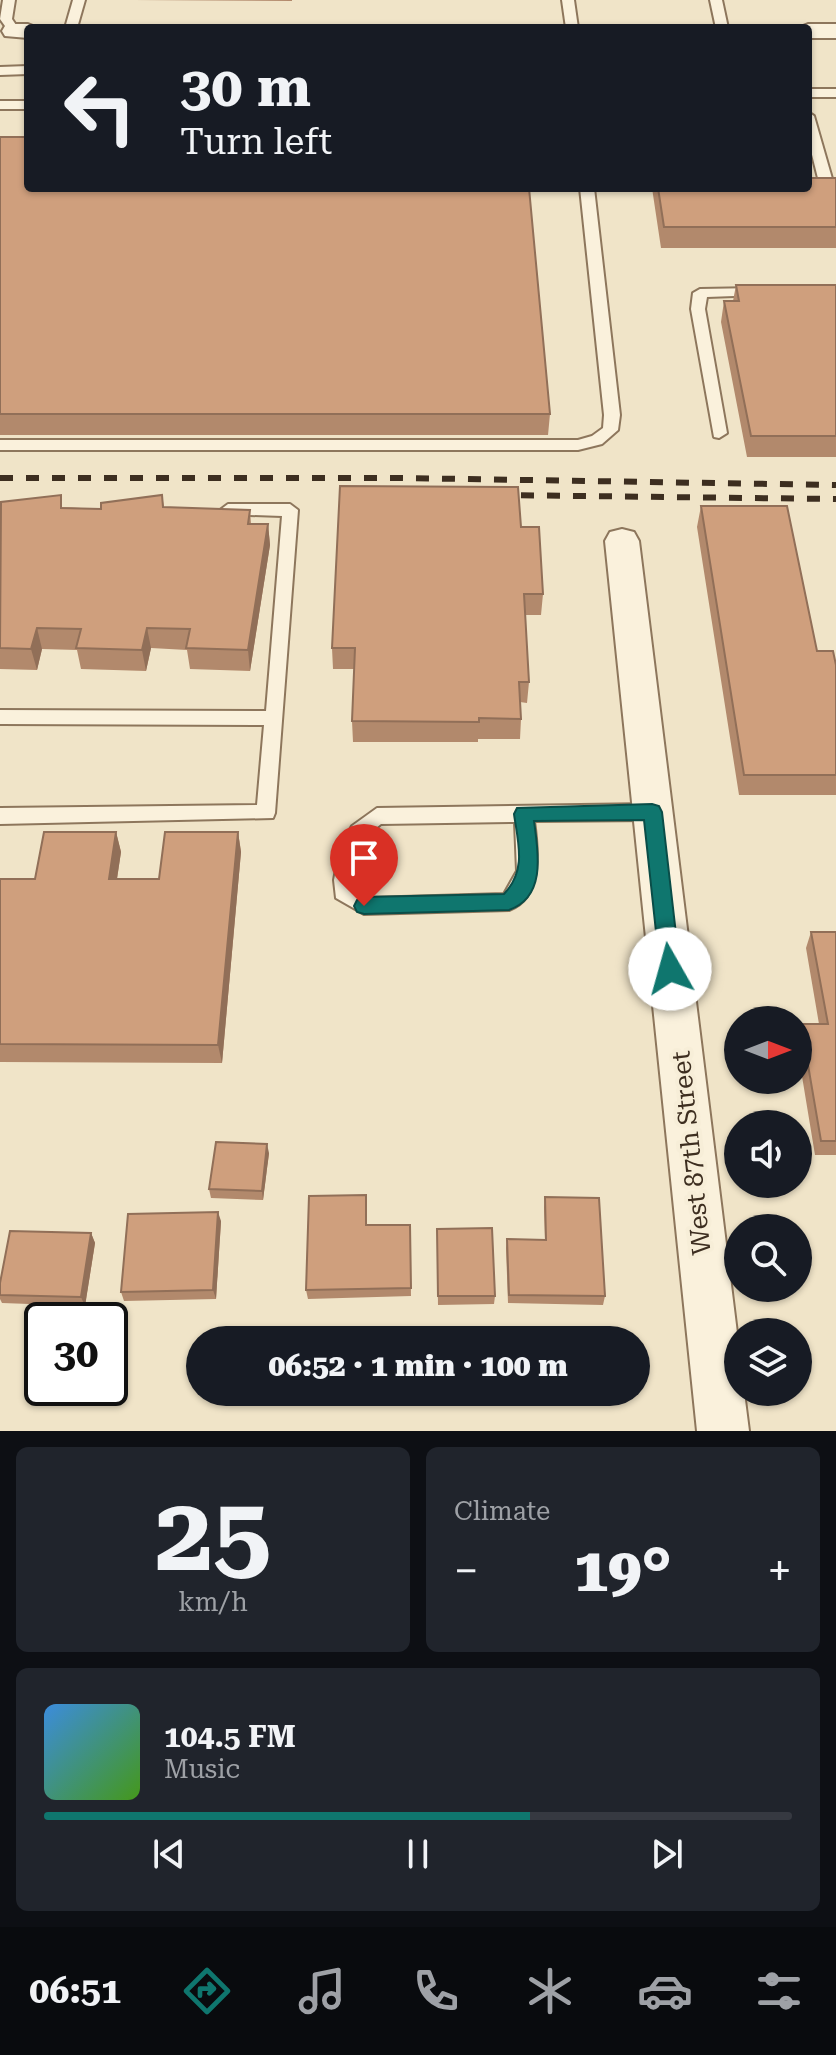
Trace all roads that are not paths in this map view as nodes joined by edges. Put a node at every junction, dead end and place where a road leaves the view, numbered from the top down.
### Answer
1 (9, 0) edge
2 (79, 0) edge
3 (568, 0) edge
4 (716, 0) edge
5 (72, 24) edge
6 (571, 24) edge
7 (721, 24) edge
8 (14, 31) edge
9 (812, 31) edge
10 (836, 31) edge
11 (24, 70) edge
12 (0, 71) edge
13 (812, 93) edge
14 (836, 93) edge
15 (0, 105) edge
16 (24, 105) edge
17 (812, 131) edge
18 (826, 182) edge
19 (587, 192) edge
20 (776, 292) edge
21 (719, 433) dead end
22 (0, 445) edge
23 (213, 510) edge
24 (622, 541) dead end
25 (0, 717) edge
26 (274, 718) junction
27 (652, 812) junction
28 (524, 814) junction
29 (0, 816) edge
30 (723, 1431) edge

1 - 8 lane
2 - 5 lane
3 - 6 lane
4 - 7 lane
9 - 10 street
11 - 12 lane
13 - 14 lane
15 - 16 lane
17 - 18 lane
19 - 22 lane
20 - 21 lane
23 - 26 lane
24 - 27 street, West 87th Street
25 - 26 lane
26 - 29 lane
27 - 28 lane
27 - 30 street, West 87th Street
28 - 28 lane

